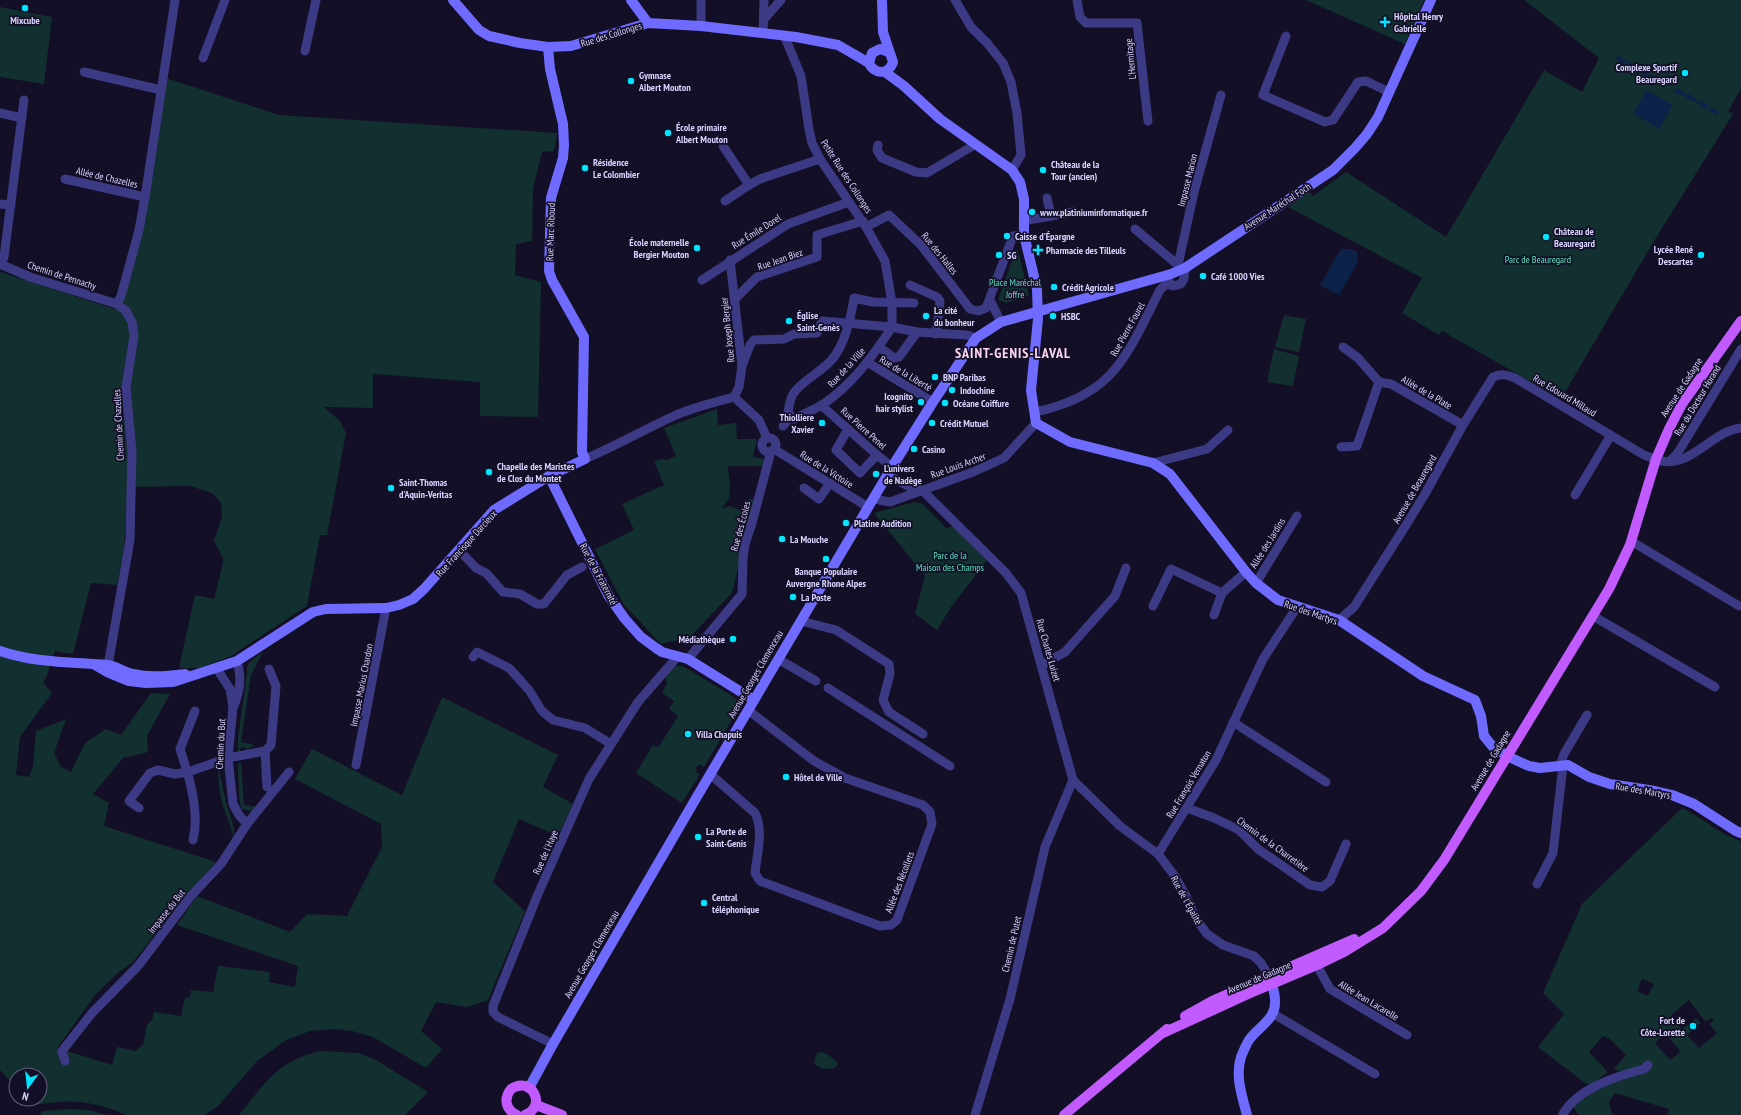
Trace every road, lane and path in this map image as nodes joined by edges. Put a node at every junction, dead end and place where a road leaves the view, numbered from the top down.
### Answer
1 (174, 0) edge
2 (225, 0) edge
3 (316, 0) edge
4 (453, 0) edge
5 (632, 0) edge
6 (701, 0) edge
7 (764, 0) edge
8 (781, 0) edge
9 (882, 0) edge
10 (955, 0) edge
11 (1077, 0) edge
12 (1431, 0) edge
13 (764, 19) junction
14 (648, 23) junction
15 (701, 26) junction
16 (883, 32) junction
17 (763, 33) junction
18 (784, 35) junction
19 (1286, 36) dead end
20 (548, 47) junction
21 (874, 51) junction
22 (305, 52) dead end
23 (889, 52) junction
24 (853, 53) junction
25 (203, 58) dead end
26 (869, 63) junction
27 (888, 68) junction
28 (84, 72) dead end
29 (161, 90) junction
30 (1389, 92) junction
31 (1221, 95) dead end
32 (24, 100) dead end
33 (0, 113) edge
34 (22, 118) junction
35 (1148, 121) dead end
36 (976, 144) junction
37 (878, 145) dead end
38 (723, 146) dead end
39 (820, 159) junction
40 (1012, 170) junction
41 (65, 179) dead end
42 (749, 185) junction
43 (145, 197) junction
44 (1047, 198) dead end
45 (726, 201) dead end
46 (849, 202) junction
47 (0, 204) edge
48 (10, 205) junction
49 (1073, 212) dead end
50 (1051, 216) junction
51 (1023, 221) junction
52 (865, 224) junction
53 (1136, 229) dead end
54 (1024, 235) junction
55 (730, 260) junction
56 (0, 265) edge
57 (1180, 268) junction
58 (702, 280) dead end
59 (1167, 280) junction
60 (910, 286) dead end
61 (735, 299) junction
62 (990, 300) junction
63 (892, 303) junction
64 (914, 303) dead end
65 (117, 304) junction
66 (1038, 311) junction
67 (1741, 321) edge
68 (850, 322) junction
69 (1001, 322) junction
70 (892, 327) junction
71 (917, 332) junction
72 (936, 334) junction
73 (976, 338) junction
74 (1343, 346) dead end
75 (879, 347) junction
76 (1741, 349) edge
77 (867, 362) junction
78 (742, 366) junction
79 (1507, 375) joint
80 (1379, 382) junction
81 (734, 397) junction
82 (932, 402) junction
83 (821, 405) junction
84 (1035, 412) junction
85 (789, 414) junction
86 (1036, 423) junction
87 (1463, 425) junction
88 (1741, 428) edge
89 (848, 429) junction
90 (1228, 430) dead end
91 (1612, 435) junction
92 (775, 440) junction
93 (1341, 447) dead end
94 (877, 455) junction
95 (585, 459) junction
96 (1656, 459) junction
97 (1670, 461) junction
98 (1153, 463) junction
99 (890, 471) junction
100 (549, 476) junction
101 (830, 483) junction
102 (804, 488) dead end
103 (922, 490) junction
104 (1575, 495) dead end
105 (874, 497) junction
106 (868, 507) junction
107 (1297, 516) dead end
108 (1631, 541) junction
109 (459, 550) junction
110 (582, 567) dead end
111 (1126, 568) dead end
112 (1246, 572) junction
113 (1256, 583) junction
114 (1222, 593) junction
115 (1153, 606) dead end
116 (1739, 606) dead end
117 (1296, 607) junction
118 (386, 608) junction
119 (1214, 615) dead end
120 (1593, 616) junction
121 (1338, 620) junction
122 (800, 621) junction
123 (0, 651) edge
124 (678, 656) junction
125 (473, 658) dead end
126 (688, 659) junction
127 (778, 659) junction
128 (237, 661) junction
129 (1042, 665) junction
130 (108, 669) junction
131 (218, 669) junction
132 (269, 669) dead end
133 (816, 681) dead end
134 (1715, 687) dead end
135 (828, 688) dead end
136 (754, 700) junction
137 (233, 707) junction
138 (748, 710) junction
139 (195, 712) dead end
140 (1587, 715) dead end
141 (1233, 722) junction
142 (923, 734) dead end
143 (611, 744) junction
144 (265, 751) junction
145 (1507, 756) junction
146 (228, 758) junction
147 (356, 765) dead end
148 (1562, 765) junction
149 (950, 766) dead end
150 (188, 772) junction
151 (289, 772) dead end
152 (710, 774) junction
153 (1073, 780) junction
154 (1326, 782) dead end
155 (267, 787) dead end
156 (139, 808) dead end
157 (1187, 808) junction
158 (247, 824) junction
159 (1741, 833) edge
160 (193, 840) dead end
161 (1346, 844) dead end
162 (1158, 854) junction
163 (1537, 884) dead end
164 (1315, 961) junction
165 (1271, 980) junction
166 (1272, 1014) junction
167 (1407, 1035) dead end
168 (553, 1044) junction
169 (65, 1061) dead end
170 (1648, 1065) dead end
171 (1375, 1074) dead end
172 (530, 1088) junction
173 (536, 1105) junction
174 (514, 1114) edge
175 (525, 1115) edge
176 (562, 1115) edge
177 (975, 1115) edge
178 (1064, 1115) edge
179 (1247, 1115) edge
180 (1562, 1115) edge

1 - 29 street
2 - 25 street
3 - 22 street
4 - 20 street, Rue des Collonges
5 - 14 street
6 - 15 street
7 - 13 street
8 - 13 street
9 - 16 street
10 - 40 street
11 - 35 street, L'Hermitage
12 - 30 street, Avenue Maréchal Foch
13 - 17 street
14 - 15 street, Rue des Collonges
14 - 20 street, Rue des Collonges
15 - 17 street, Rue des Collonges
16 - 21 street
16 - 23 street
17 - 18 street, Rue des Collonges
18 - 24 street, Rue des Collonges
18 - 39 street, Petite Rue des Collonges
19 - 30 street
20 - 95 street, Rue Marc Riboud
21 - 23 street
21 - 24 street
21 - 26 street
23 - 27 street
24 - 26 street, Rue des Collonges
26 - 27 street
27 - 36 street
28 - 29 street
29 - 43 street
30 - 57 street, Avenue Maréchal Foch
31 - 57 street, Impasse Marion
32 - 34 street
33 - 34 street
34 - 48 street
36 - 37 street
36 - 40 street
38 - 42 street
39 - 42 street
39 - 46 street, Petite Rue des Collonges
40 - 51 street
41 - 43 street, Allée de Chazelles
42 - 45 street
43 - 65 street
44 - 50 street
46 - 52 street, Petite Rue des Collonges
46 - 55 street, Rue Émile Dorel
47 - 48 street
48 - 56 street
49 - 50 street
50 - 51 street
51 - 54 street
52 - 61 street, Rue Jean Biez
52 - 62 street, Rue des Halles
52 - 63 street, Petite Rue des Collonges
53 - 57 street
54 - 62 street
54 - 66 street
55 - 58 street, Rue Émile Dorel
55 - 61 street, Rue Joseph Bergier
56 - 65 street, Chemin de Pennachy
57 - 59 street, Avenue Maréchal Foch
59 - 66 street, Avenue Maréchal Foch
59 - 84 street, Rue Pierre Fourel
60 - 72 street
61 - 78 street, Rue Joseph Bergier
62 - 69 street
63 - 64 street
63 - 68 street
63 - 70 street, Petite Rue des Collonges
65 - 130 street, Chemin de Chazelles
66 - 69 street, Avenue Georges Clemenceau
66 - 84 street
67 - 96 main road, Avenue de Gadagne
68 - 70 street
68 - 78 street
68 - 85 street
69 - 73 street, Avenue Georges Clemenceau
70 - 71 street
70 - 75 street, Rue de la Ville
71 - 72 street
71 - 75 street
72 - 73 street
73 - 82 street, Avenue Georges Clemenceau
74 - 80 street
75 - 77 street, Rue de la Ville
76 - 97 street, Rue du Docteur Horand
77 - 82 street, Rue de la Liberté
77 - 83 street, Rue de la Ville
78 - 81 street, Rue Joseph Bergier
79 - 87 street, Avenue de Beauregard
79 - 91 street, Rue Edouard Millaud
80 - 87 street, Allée de la Plate
80 - 93 street
81 - 92 street
81 - 95 street, Rue Francisque Darcieux
82 - 99 street, Avenue Georges Clemenceau
83 - 85 street, Rue de la Ville
83 - 89 street, Rue Pierre Penel
84 - 86 street
85 - 92 street
86 - 98 street, Rue des Martyrs
86 - 103 street, Rue Louis Archer
87 - 121 street, Avenue de Beauregard
88 - 97 street, Rue Edouard Millaud
89 - 94 street, Rue Pierre Penel
89 - 94 street
90 - 98 street
91 - 96 street, Rue Edouard Millaud
91 - 104 street
92 - 101 street, Rue de la Victoire
92 - 126 street, Rue des Écoles
94 - 99 street, Rue Pierre Penel
95 - 100 street, Rue Francisque Darcieux
96 - 97 street, Rue Edouard Millaud
96 - 108 main road, Avenue de Gadagne
98 - 112 street, Rue des Martyrs
99 - 103 street, Rue Charles Luizet
99 - 105 street, Avenue Georges Clemenceau
100 - 109 street, Rue Francisque Darcieux
100 - 124 street, Rue de la Fraternité
101 - 102 street
101 - 106 street, Rue de la Victoire
103 - 105 street, Rue Louis Archer
103 - 129 street, Rue Charles Luizet
105 - 106 street, Avenue Georges Clemenceau
106 - 122 street, Avenue Georges Clemenceau
107 - 113 street, Allée des Jardins
108 - 116 street
108 - 120 main road, Avenue de Gadagne
109 - 110 street
109 - 118 street, Rue Francisque Darcieux
111 - 129 street
112 - 113 street, Rue des Martyrs
112 - 114 street
113 - 117 street, Rue des Martyrs
114 - 115 street
114 - 119 street
117 - 121 street, Rue des Martyrs
117 - 141 street, Rue François Vernaton
118 - 128 street, Rue Francisque Darcieux
118 - 147 street, Impasse Marius Chardon
120 - 134 street
120 - 145 main road, Avenue de Gadagne
121 - 145 street, Rue des Martyrs
122 - 127 street, Avenue Georges Clemenceau
122 - 142 street
123 - 130 street, Rue Francisque Darcieux
124 - 126 street, Rue de la Fraternité
124 - 143 street, Rue de l'Haye
125 - 143 street
126 - 136 street, Rue de la Fraternité
127 - 133 street
127 - 136 street, Avenue Georges Clemenceau
128 - 131 street, Rue Francisque Darcieux
128 - 137 street, Chemin du But
129 - 153 street, Rue Charles Luizet
130 - 131 street, Rue Francisque Darcieux
131 - 137 street, Chemin du But
132 - 144 street
135 - 149 street
136 - 138 street, Avenue Georges Clemenceau
137 - 146 street, Chemin du But
138 - 152 street, Avenue Georges Clemenceau
138 - 152 street, Allée des Récollets
139 - 150 street
140 - 148 street
141 - 154 street
141 - 157 street, Rue François Vernaton
143 - 168 street, Rue de l'Haye
144 - 146 street
144 - 155 street
145 - 148 street, Rue des Martyrs
145 - 164 main road, Avenue de Gadagne
146 - 150 street
146 - 158 street, Chemin du But
148 - 159 street, Rue des Martyrs
148 - 163 street
150 - 156 street
150 - 160 street
151 - 158 street, Impasse du But
152 - 168 street, Avenue Georges Clemenceau
153 - 162 street
153 - 177 street, Chemin de Putet
157 - 161 street, Chemin de la Charretière
157 - 162 street, Rue François Vernaton
158 - 169 street, Impasse du But
162 - 165 street, Rue de l'Égalité
164 - 165 main road, Avenue de Gadagne
164 - 167 street, Allée Jean Lacarelle
165 - 166 street, Rue de l'Égalité
165 - 178 main road, Avenue de Gadagne
166 - 171 street
166 - 179 street
168 - 172 street, Avenue Georges Clemenceau
170 - 180 street
172 - 173 main road
172 - 174 main road
173 - 175 main road
173 - 176 main road

